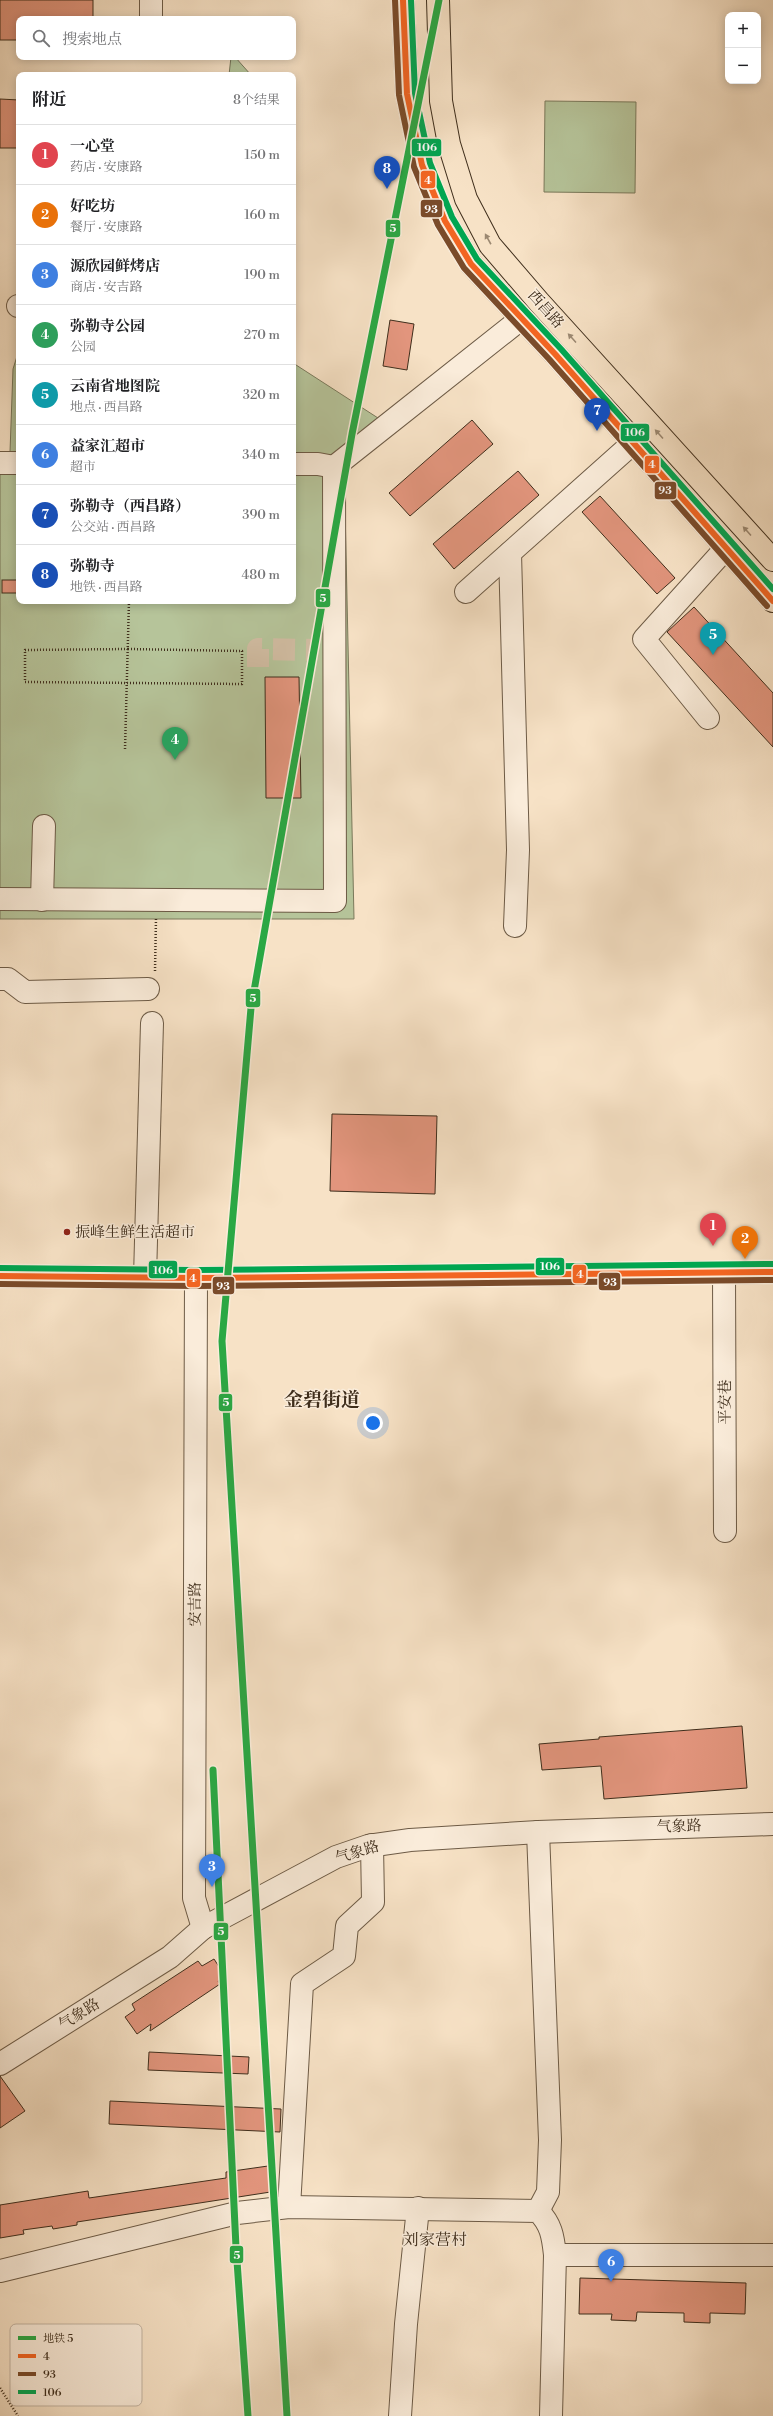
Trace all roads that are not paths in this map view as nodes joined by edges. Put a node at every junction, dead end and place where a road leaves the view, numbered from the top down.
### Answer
1 (151, 0) edge
2 (403, 0) edge
3 (438, 0) edge
4 (151, 16) edge
5 (522, 318) junction
6 (633, 443) junction
7 (0, 463) edge
8 (16, 463) edge
9 (296, 464) edge
10 (334, 467) junction
11 (726, 548) junction
12 (510, 553) junction
13 (773, 560) edge
14 (466, 592) dead end
15 (773, 601) edge
16 (708, 718) dead end
17 (44, 826) dead end
18 (0, 900) edge
19 (42, 900) junction
20 (516, 926) dead end
21 (0, 979) edge
22 (151, 984) road end
23 (152, 1023) dead end
24 (724, 1272) junction
25 (773, 1272) edge
26 (0, 1276) edge
27 (145, 1277) junction
28 (196, 1278) junction
29 (725, 1531) dead end
30 (773, 1824) edge
31 (538, 1832) junction
32 (372, 1845) junction
33 (203, 1928) junction
34 (0, 2064) edge
35 (288, 2207) junction
36 (418, 2208) junction
37 (538, 2211) junction
38 (554, 2255) junction
39 (773, 2256) edge
40 (0, 2271) edge
41 (400, 2416) edge
42 (552, 2416) edge

1 - 4 street
2 - 5 main road, 西昌路
13 -> 3 main road, 西昌路
5 - 6 main road, 西昌路
5 - 10 street
6 - 11 main road, 西昌路
6 - 12 street
7 - 8 street
9 - 10 street
10 - 19 street
11 - 15 main road, 西昌路
11 - 16 street
12 - 14 street
12 - 20 street
17 - 19 street
18 - 19 street
21 - 22 street
23 - 27 street
24 - 25 street
24 - 28 street
24 - 29 street, 平安巷
26 - 27 street
27 - 28 street
28 - 33 street, 安吉路
30 - 31 street, 气象路
31 - 32 street, 气象路
31 - 37 street
32 - 33 street, 气象路
32 - 35 street
33 - 34 street, 气象路
35 - 36 street
35 - 40 street
36 - 37 street
36 - 41 street
37 - 38 street
38 - 39 street
38 - 42 street

